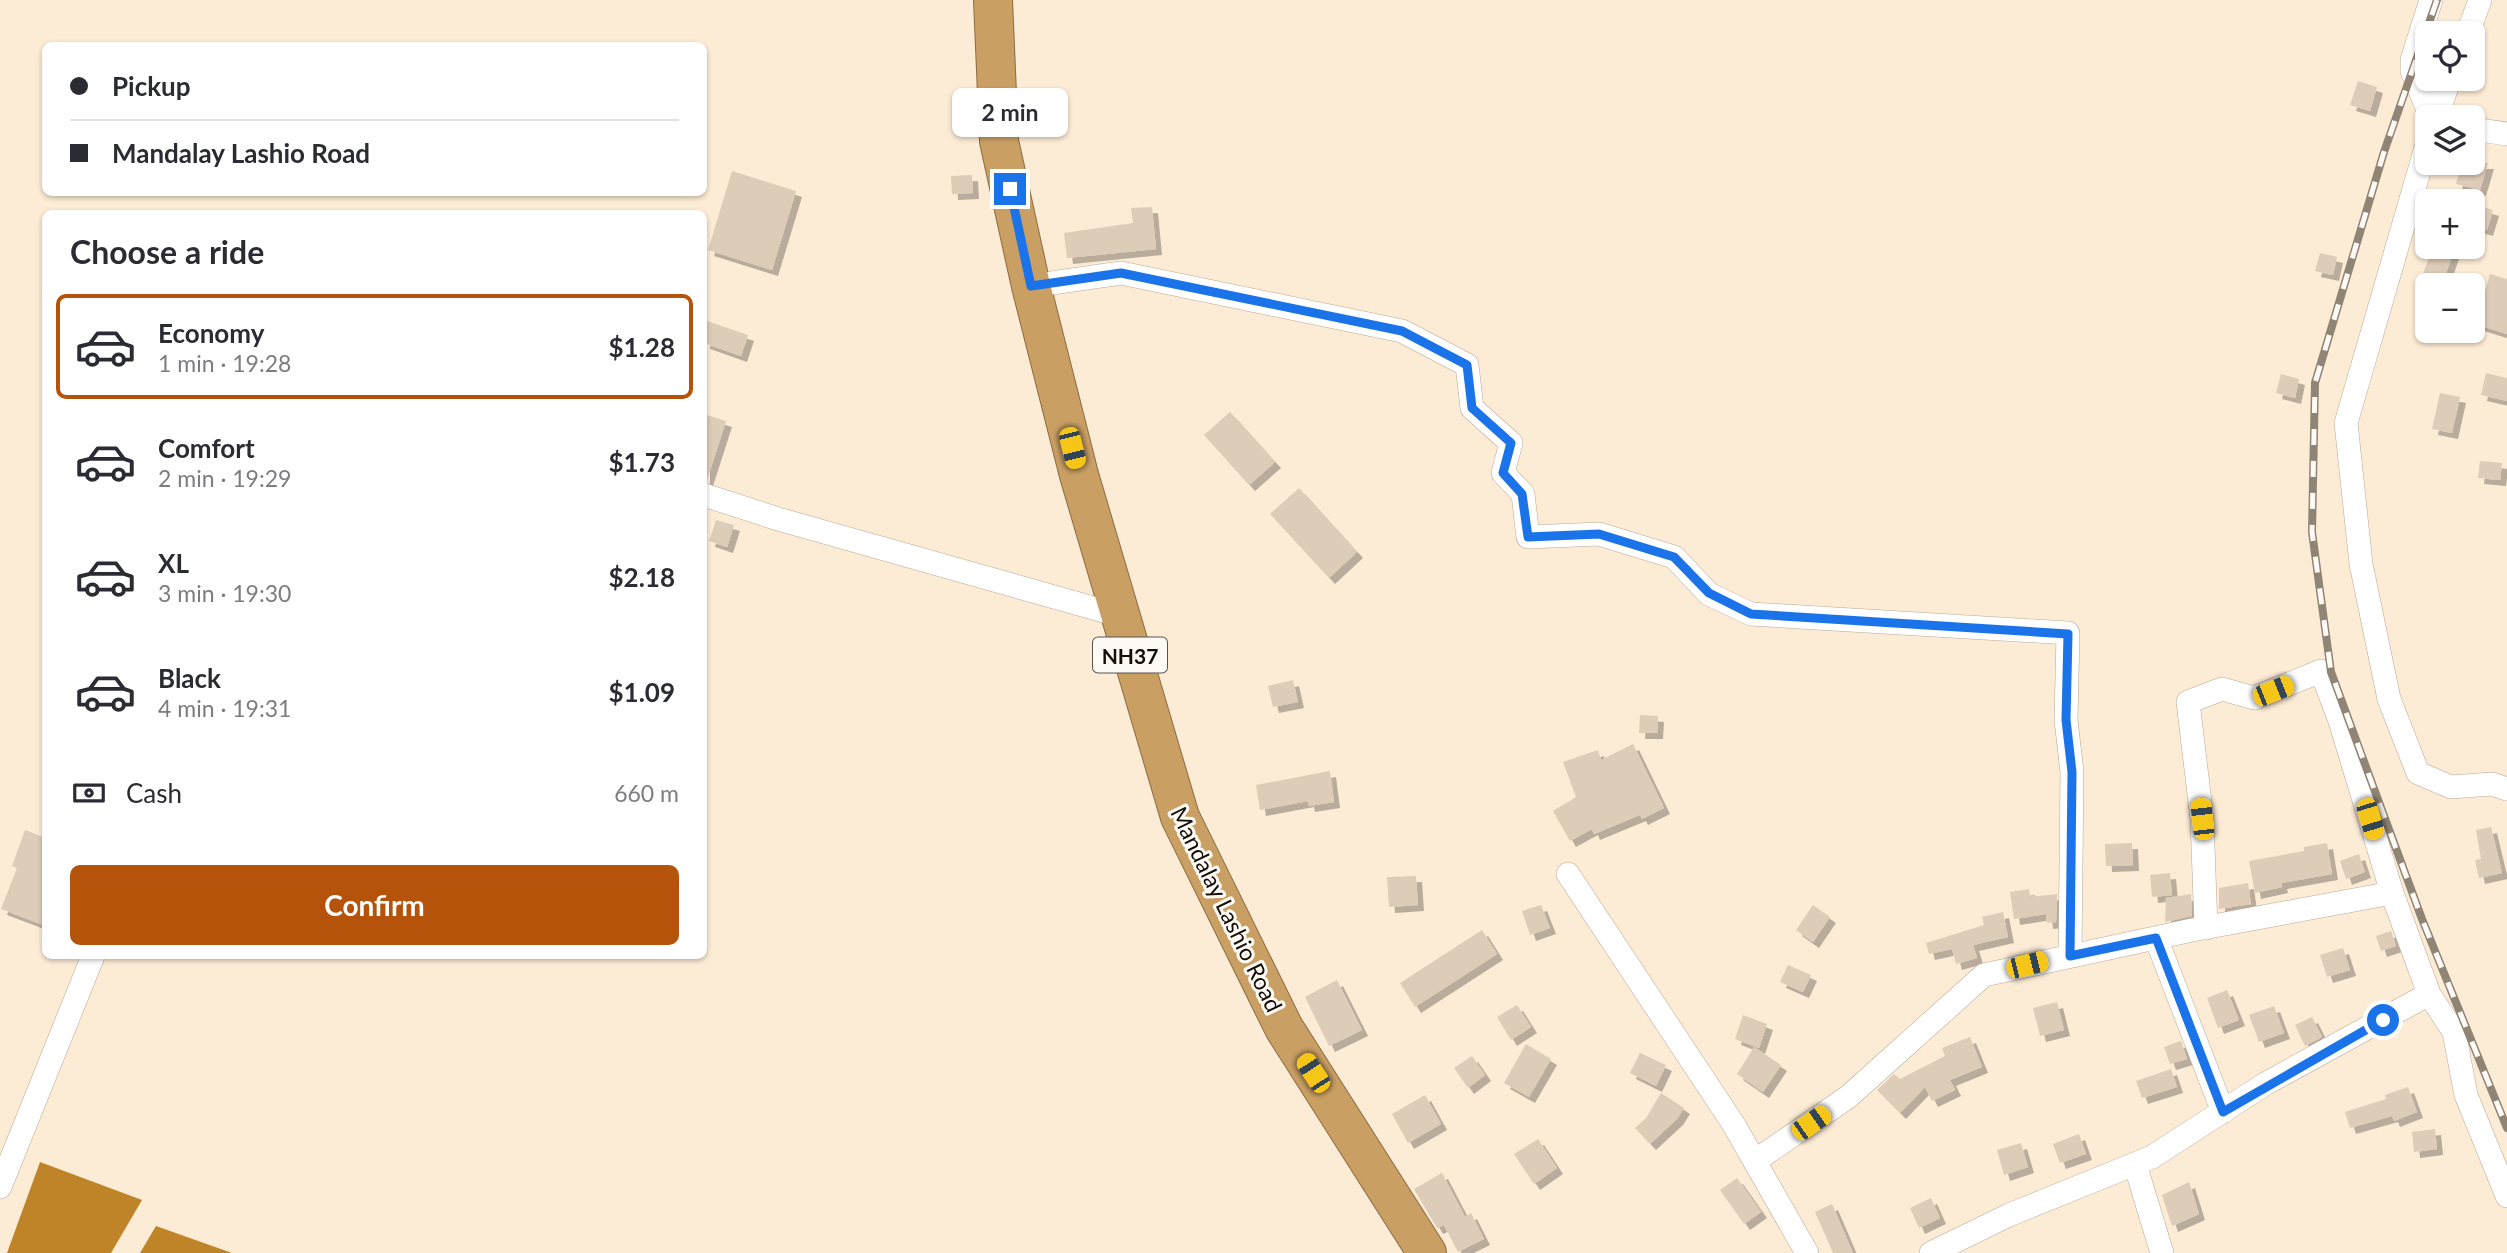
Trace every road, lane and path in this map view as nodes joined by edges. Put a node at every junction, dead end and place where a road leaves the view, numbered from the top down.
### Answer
1 (993, 0) edge
2 (2431, 0) edge
3 (2480, 0) edge
4 (2472, 21) edge
5 (2428, 105) edge
6 (2485, 131) edge
7 (2507, 134) edge
8 (2418, 175) edge
9 (1031, 286) junction
10 (707, 496) edge
11 (1118, 615) junction
12 (2507, 789) edge
13 (1569, 874) dead end
14 (2392, 893) junction
15 (2206, 928) junction
16 (2156, 938) junction
17 (2070, 956) junction
18 (92, 959) edge
19 (2430, 993) junction
20 (2223, 1112) junction
21 (1755, 1161) junction
22 (2135, 1164) junction
23 (0, 1188) edge
24 (2507, 1196) edge
25 (1427, 1253) edge
26 (1807, 1253) edge
27 (1931, 1253) edge
28 (2162, 1253) edge

1 - 9 highway, Mandalay Lashio Road / NH37
2 - 5 street
3 - 4 street
6 - 7 street
8 - 12 street
9 - 11 highway, Mandalay Lashio Road / NH37
9 - 17 street
10 - 11 street
11 - 25 highway, Mandalay Lashio Road / NH37
13 - 21 street
14 - 15 street
14 - 15 street
14 - 19 street
15 - 16 street
16 - 17 street
16 - 20 street
17 - 21 street
18 - 23 street
19 - 20 street
19 - 24 street
20 - 22 street
21 - 26 street
22 - 27 street
22 - 28 street

